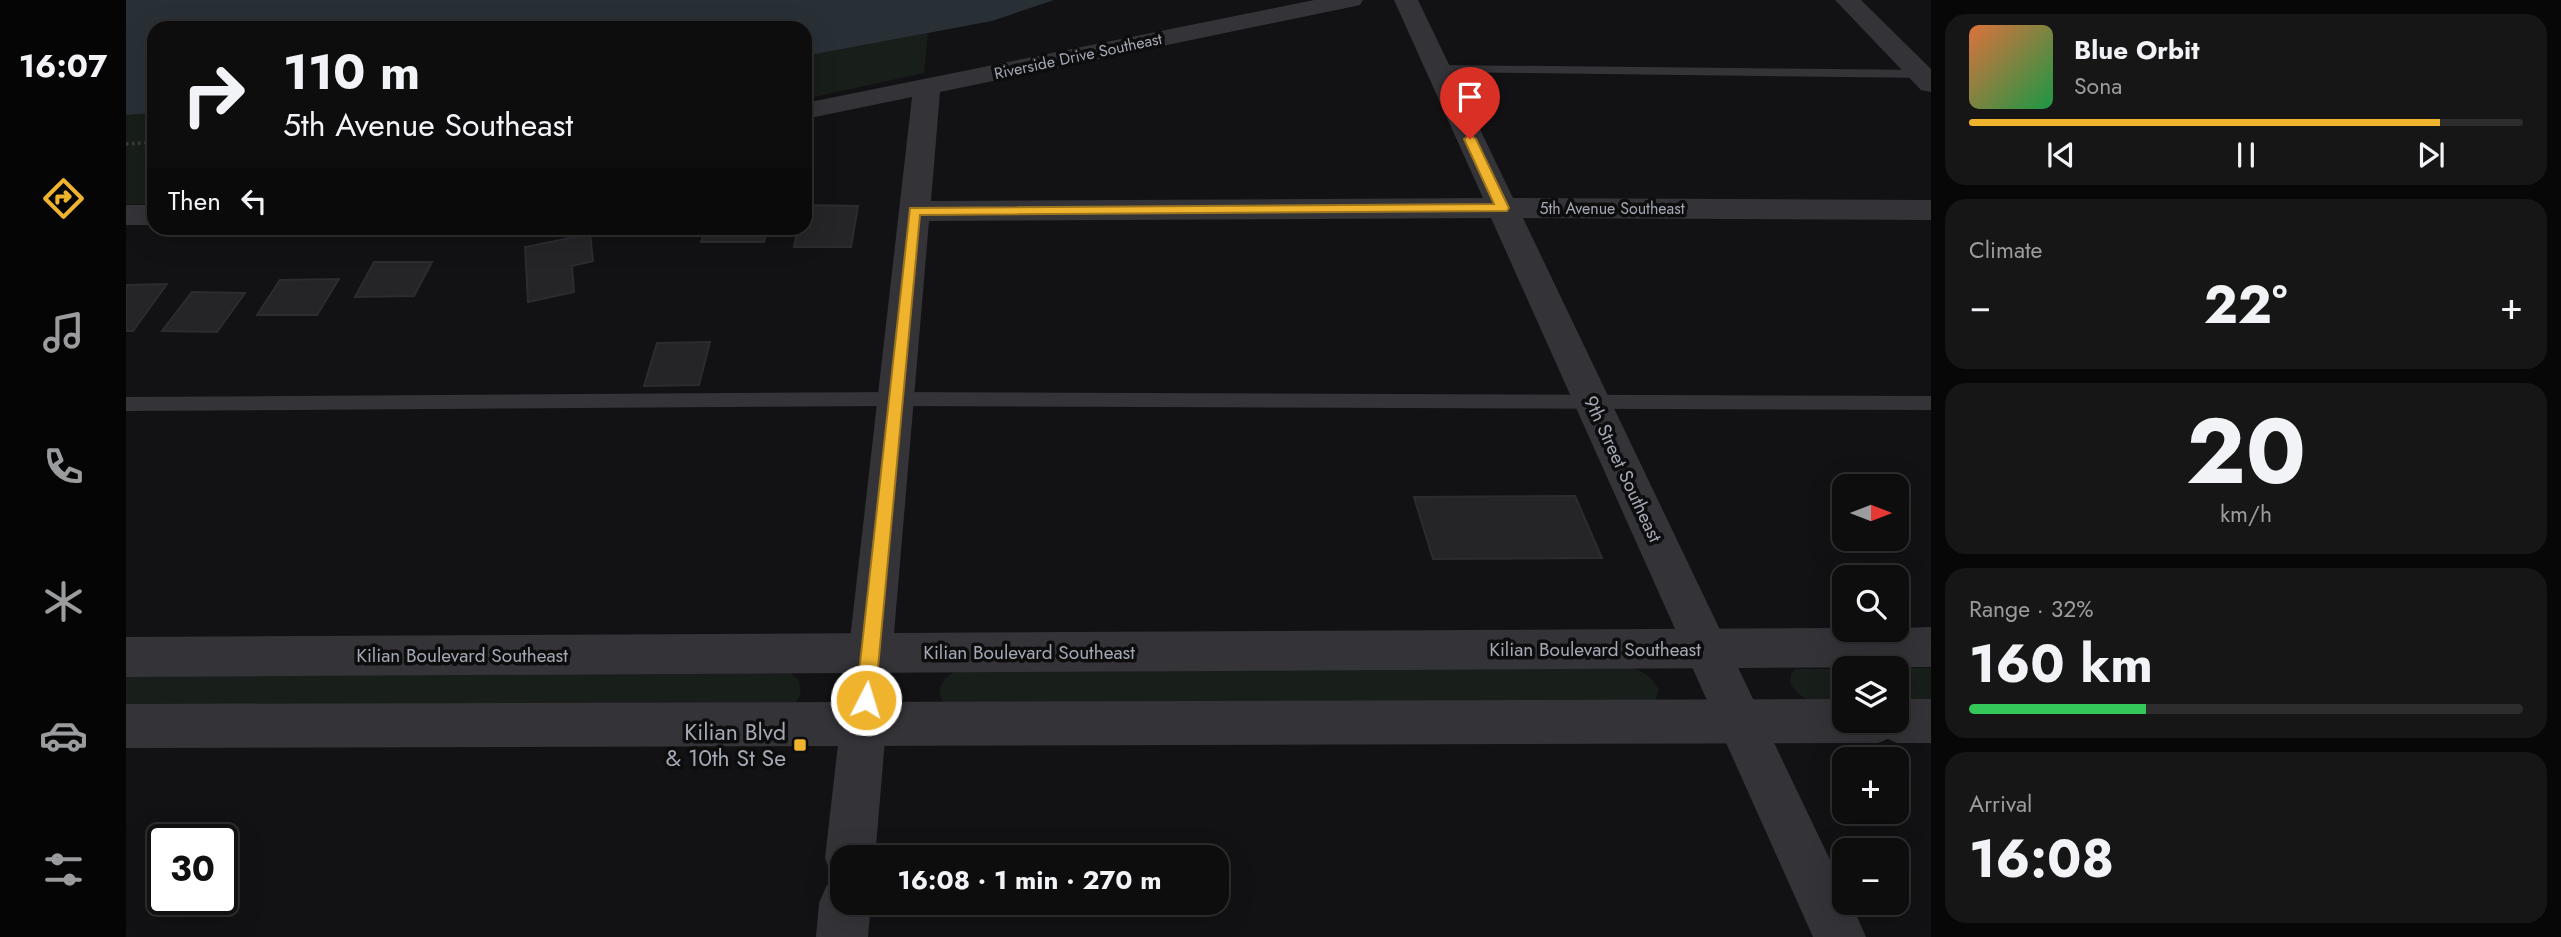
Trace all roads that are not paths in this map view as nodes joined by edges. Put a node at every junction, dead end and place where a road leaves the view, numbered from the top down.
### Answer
1 (1351, 0) edge
2 (1406, 0) edge
3 (1847, 0) edge
4 (1438, 69) junction
5 (1928, 77) edge
6 (927, 86) junction
7 (812, 110) edge
8 (1502, 208) junction
9 (1931, 210) edge
10 (914, 211) junction
11 (126, 215) edge
12 (147, 215) edge
13 (895, 400) junction
14 (1591, 401) junction
15 (1931, 403) edge
16 (126, 404) edge
17 (1931, 647) edge
18 (1706, 648) junction
19 (870, 653) junction
20 (126, 657) edge
21 (1832, 721) edge
22 (1909, 721) edge
23 (1931, 721) edge
24 (1740, 722) junction
25 (863, 723) junction
26 (126, 726) edge
27 (851, 845) edge
28 (844, 915) edge
29 (842, 937) edge
30 (1840, 937) edge

1 - 6 street, Riverside Drive Southeast
2 - 4 street, 9th Street Southeast
3 - 5 street
4 - 5 lane
4 - 8 street, 9th Street Southeast
6 - 7 street, Riverside Drive Southeast
6 - 10 street
8 - 9 street, 5th Avenue Southeast
8 - 10 street, 5th Avenue Southeast
8 - 14 street, 9th Street Southeast
10 - 13 street
11 - 12 street
13 - 14 lane
13 - 16 lane
13 - 19 street
14 - 15 lane
14 - 18 street, 9th Street Southeast
17 - 18 street, Kilian Boulevard Southeast
18 - 19 street, Kilian Boulevard Southeast
18 - 24 street, 9th Street Southeast
19 - 20 street, Kilian Boulevard Southeast
19 - 25 street
21 - 24 street
22 - 23 street
24 - 25 street
24 - 30 street, 9th Street Southeast
25 - 26 street
25 - 27 street
28 - 29 street

